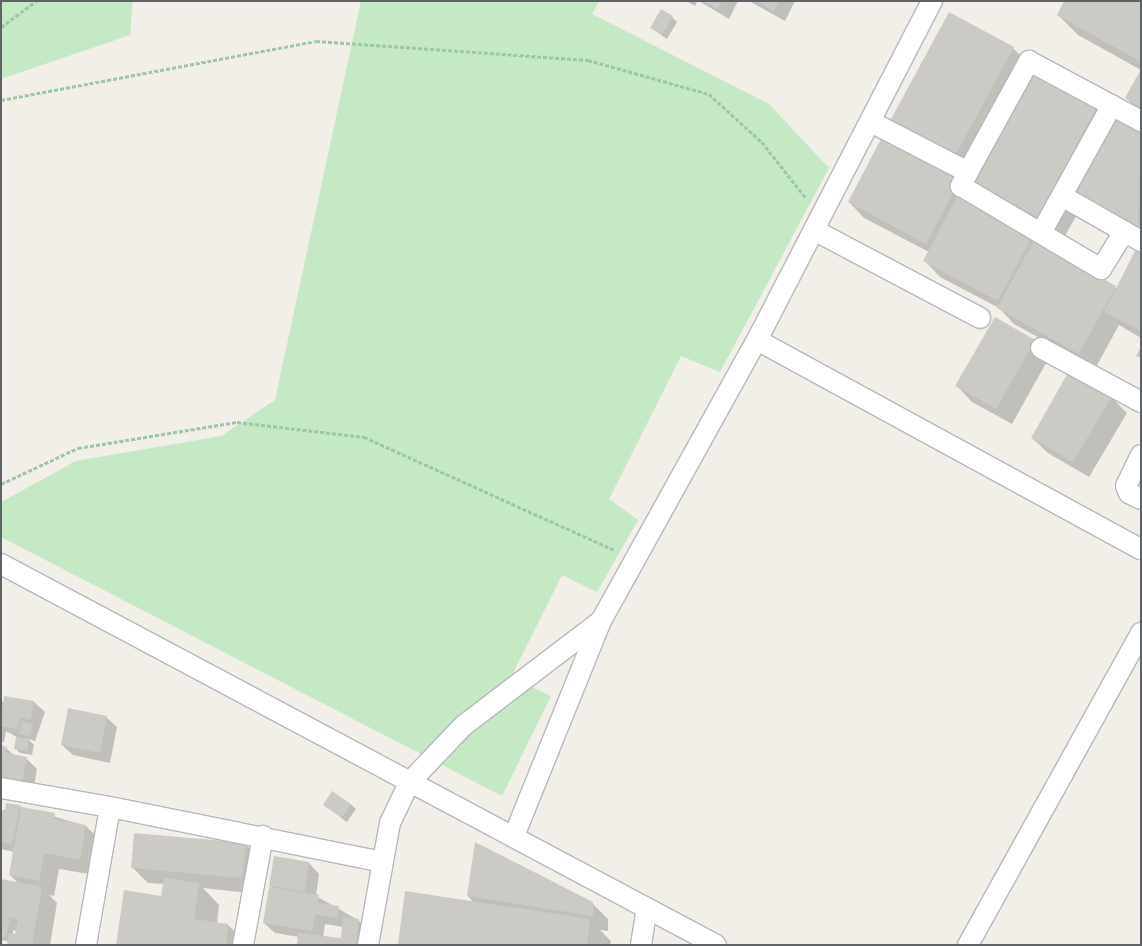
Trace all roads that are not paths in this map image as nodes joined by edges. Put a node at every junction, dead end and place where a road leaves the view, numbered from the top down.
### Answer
1 (932, 1) edge
2 (1112, 105) junction
3 (1141, 121) edge
4 (871, 122) junction
5 (968, 172) junction
6 (1062, 196) junction
7 (818, 224) junction
8 (1041, 233) junction
9 (1137, 238) edge
10 (980, 318) dead end
11 (757, 340) junction
12 (1042, 348) dead end
13 (1141, 402) edge
14 (1141, 455) edge
15 (1141, 499) edge
16 (1141, 549) edge
17 (1, 564) edge
18 (601, 621) junction
19 (1141, 633) edge
20 (409, 783) junction
21 (1, 788) edge
22 (110, 807) junction
23 (262, 836) junction
24 (514, 836) junction
25 (382, 862) junction
26 (648, 908) junction
27 (972, 944) edge
28 (86, 945) edge
29 (243, 945) edge
30 (368, 945) edge
31 (641, 945) edge
32 (716, 945) edge

1 - 4 street
2 - 3 street
2 - 5 street
2 - 6 street
4 - 5 street
4 - 7 street
5 - 8 street
6 - 8 street
6 - 9 street
7 - 10 street
7 - 11 street
8 - 9 street
11 - 16 street
11 - 18 street
12 - 13 street
14 - 15 street
17 - 20 street
18 - 20 street
18 - 24 street
19 - 27 street
20 - 24 street
20 - 25 street
21 - 22 street
22 - 23 street
22 - 28 street
23 - 25 street
23 - 29 street
24 - 26 street
25 - 30 street
26 - 31 street
26 - 32 street

